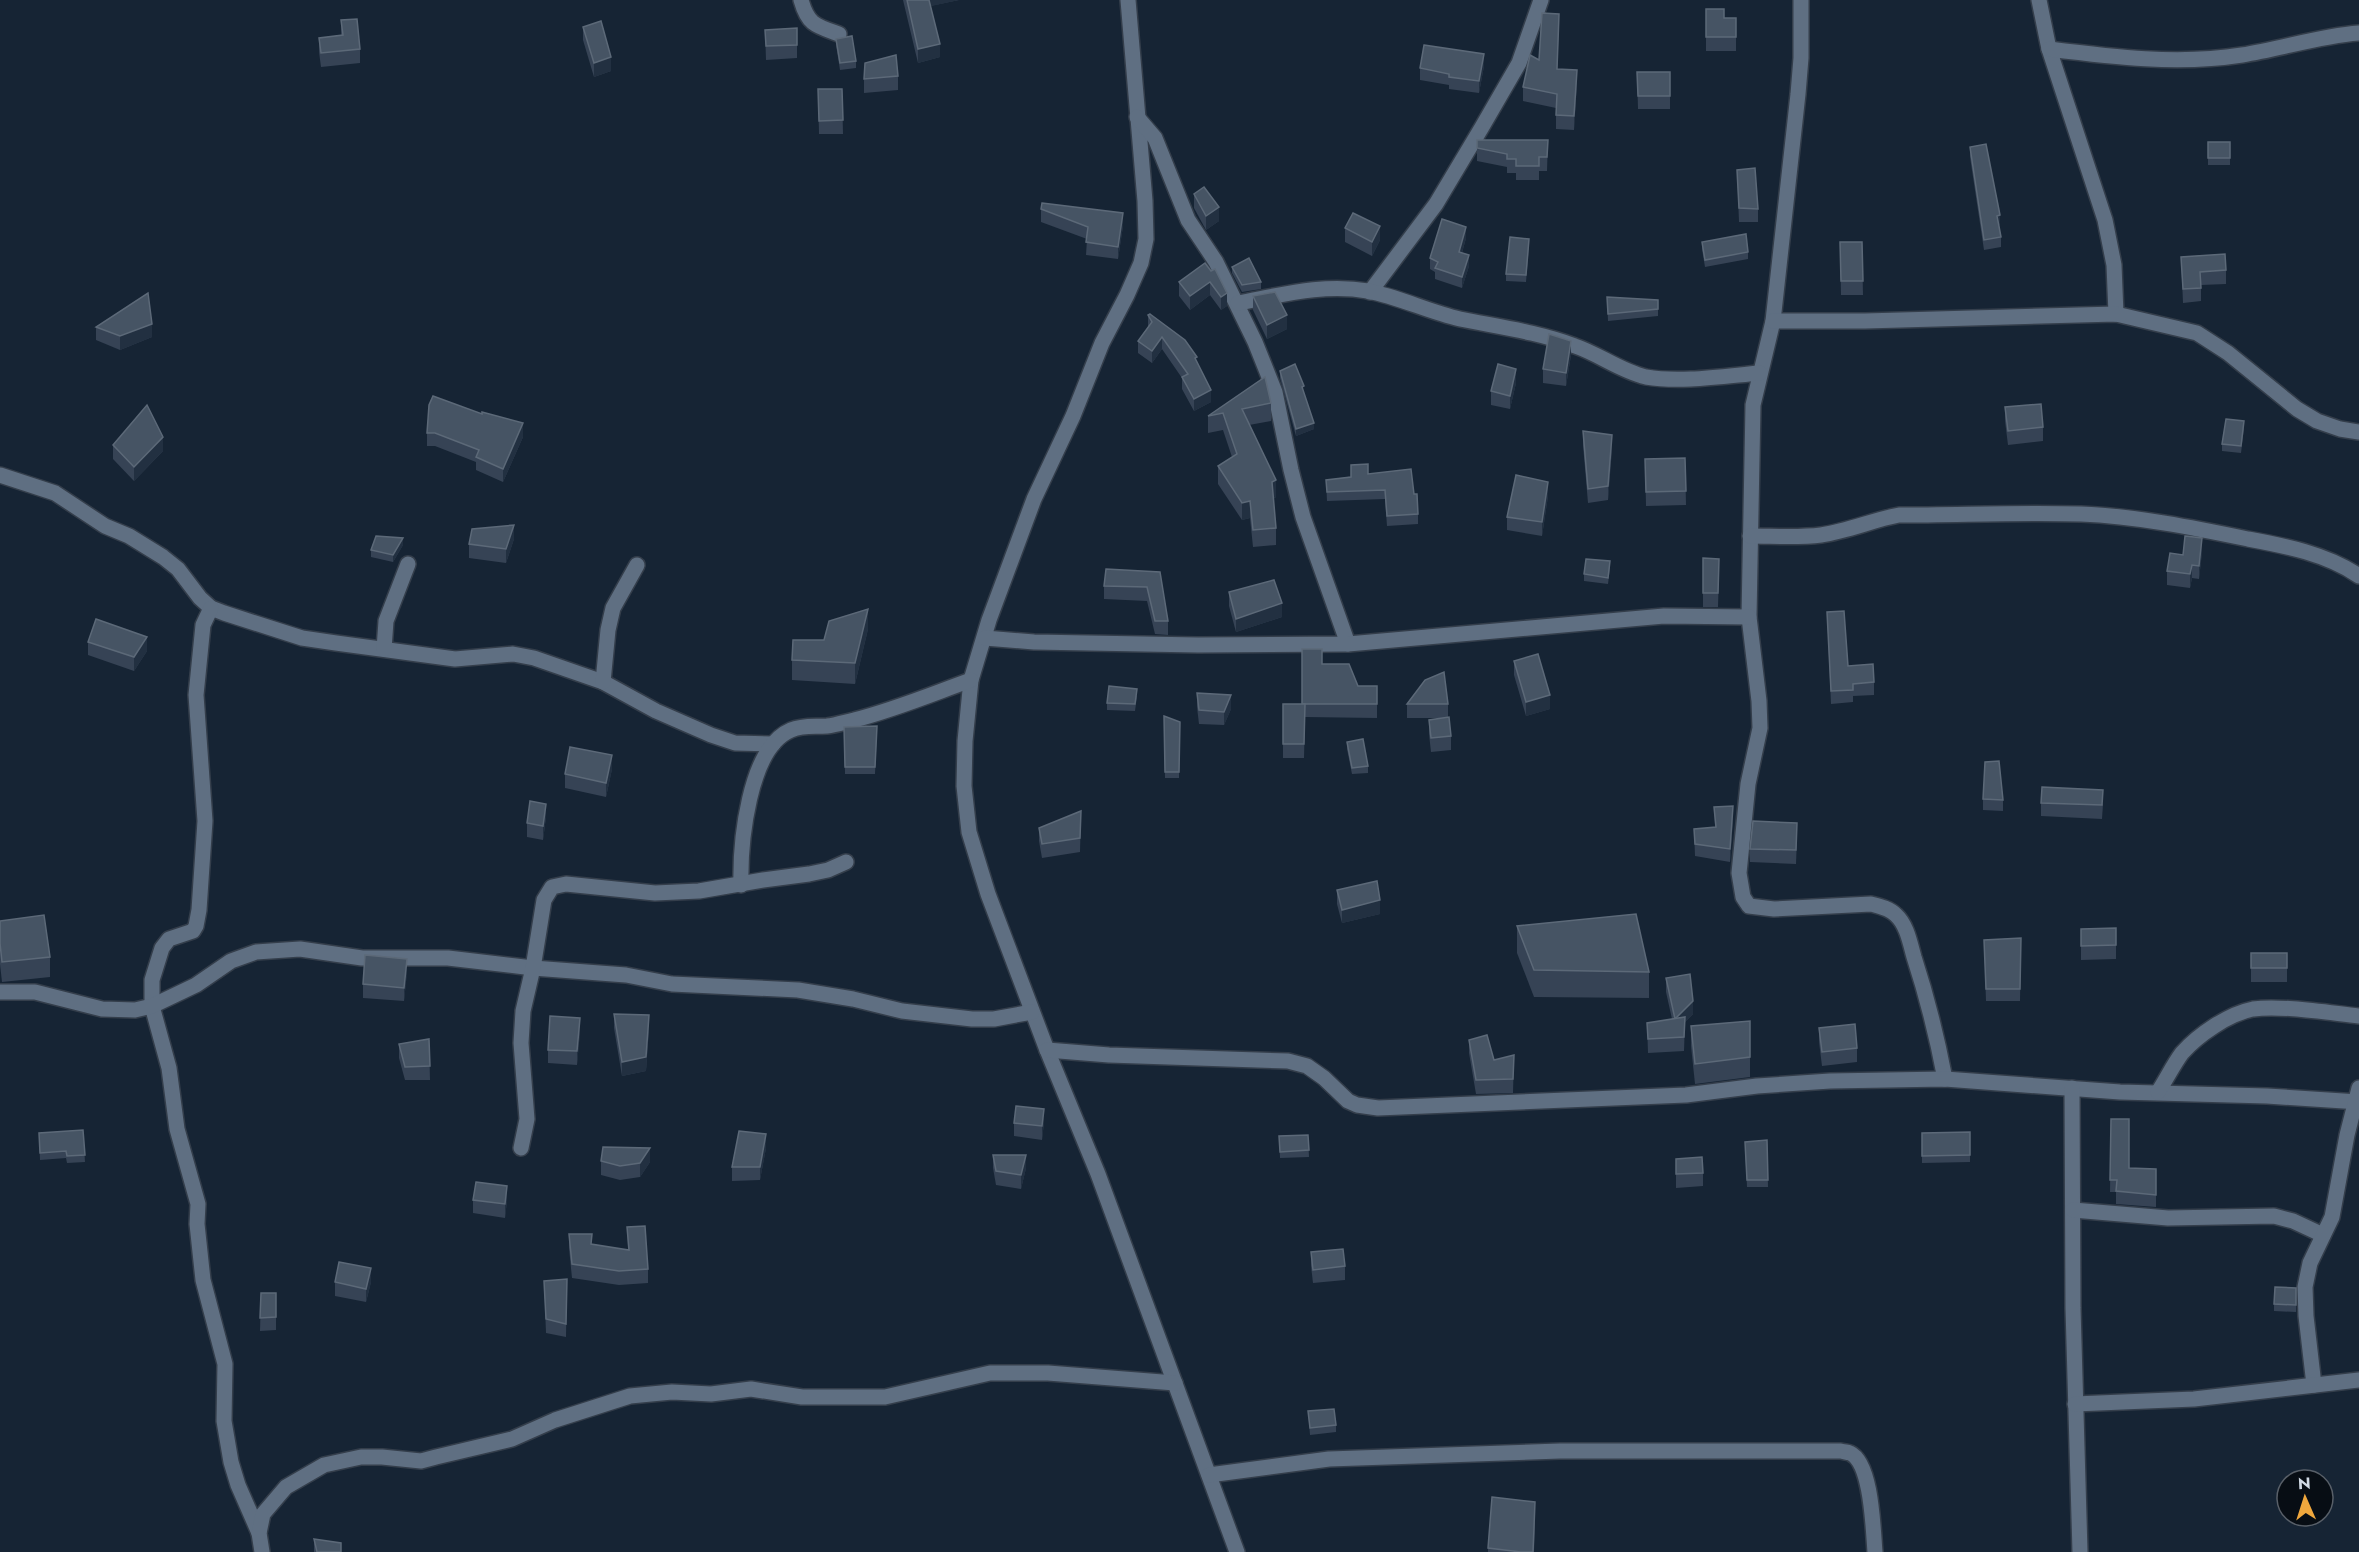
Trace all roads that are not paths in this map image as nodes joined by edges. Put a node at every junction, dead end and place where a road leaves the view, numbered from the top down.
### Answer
1 (801, 0) edge
2 (1128, 0) edge
3 (1541, 0) edge
4 (1801, 0) edge
5 (2038, 0) edge
6 (2359, 33) edge
7 (839, 34) dead end
8 (2049, 49) junction
9 (1137, 117) junction
10 (1370, 292) junction
11 (1238, 303) junction
12 (2116, 314) junction
13 (1773, 321) junction
14 (1760, 373) junction
15 (2359, 432) edge
16 (0, 475) edge
17 (1750, 536) junction
18 (408, 564) dead end
19 (637, 565) dead end
20 (2359, 576) edge
21 (211, 608) junction
22 (1749, 617) junction
23 (985, 638) junction
24 (1348, 644) junction
25 (384, 649) junction
26 (971, 680) junction
27 (603, 682) junction
28 (773, 744) junction
29 (846, 862) dead end
30 (741, 885) junction
31 (533, 968) junction
32 (0, 993) edge
33 (152, 1006) junction
34 (1032, 1012) junction
35 (2359, 1016) edge
36 (1047, 1050) junction
37 (1945, 1078) junction
38 (2072, 1088) junction
39 (2158, 1092) junction
40 (2358, 1098) edge
41 (521, 1148) dead end
42 (2073, 1210) junction
43 (2323, 1235) junction
44 (2359, 1380) edge
45 (1175, 1383) junction
46 (2314, 1385) junction
47 (2075, 1404) junction
48 (1209, 1475) junction
49 (259, 1533) junction
50 (262, 1552) edge
51 (1238, 1552) edge
52 (1875, 1552) edge
53 (2080, 1552) edge

1 - 7 street
2 - 9 street
3 - 10 street
4 - 13 street
5 - 8 street
6 - 8 street
8 - 12 street
9 - 11 street
9 - 23 street
10 - 11 street
10 - 14 street
11 - 24 street
12 - 13 street
12 - 15 street
13 - 14 street
14 - 17 street
16 - 21 street
17 - 20 street
17 - 22 street
18 - 25 street
19 - 27 street
21 - 25 street
21 - 33 street
22 - 24 street
22 - 37 street
23 - 24 street
23 - 26 street
25 - 27 street
26 - 28 street
26 - 34 street
27 - 28 street
28 - 30 street
29 - 30 street
30 - 31 street
31 - 33 street
31 - 34 street
31 - 41 street
32 - 33 street
33 - 49 street
34 - 36 street
35 - 39 street
36 - 37 street
36 - 45 street
37 - 38 street
38 - 39 street
38 - 42 street
39 - 40 street
40 - 43 street
42 - 43 street
42 - 47 street
43 - 46 street
44 - 46 street
45 - 48 street
45 - 49 street
46 - 47 street
47 - 53 street
48 - 51 street
48 - 52 street
49 - 50 street

